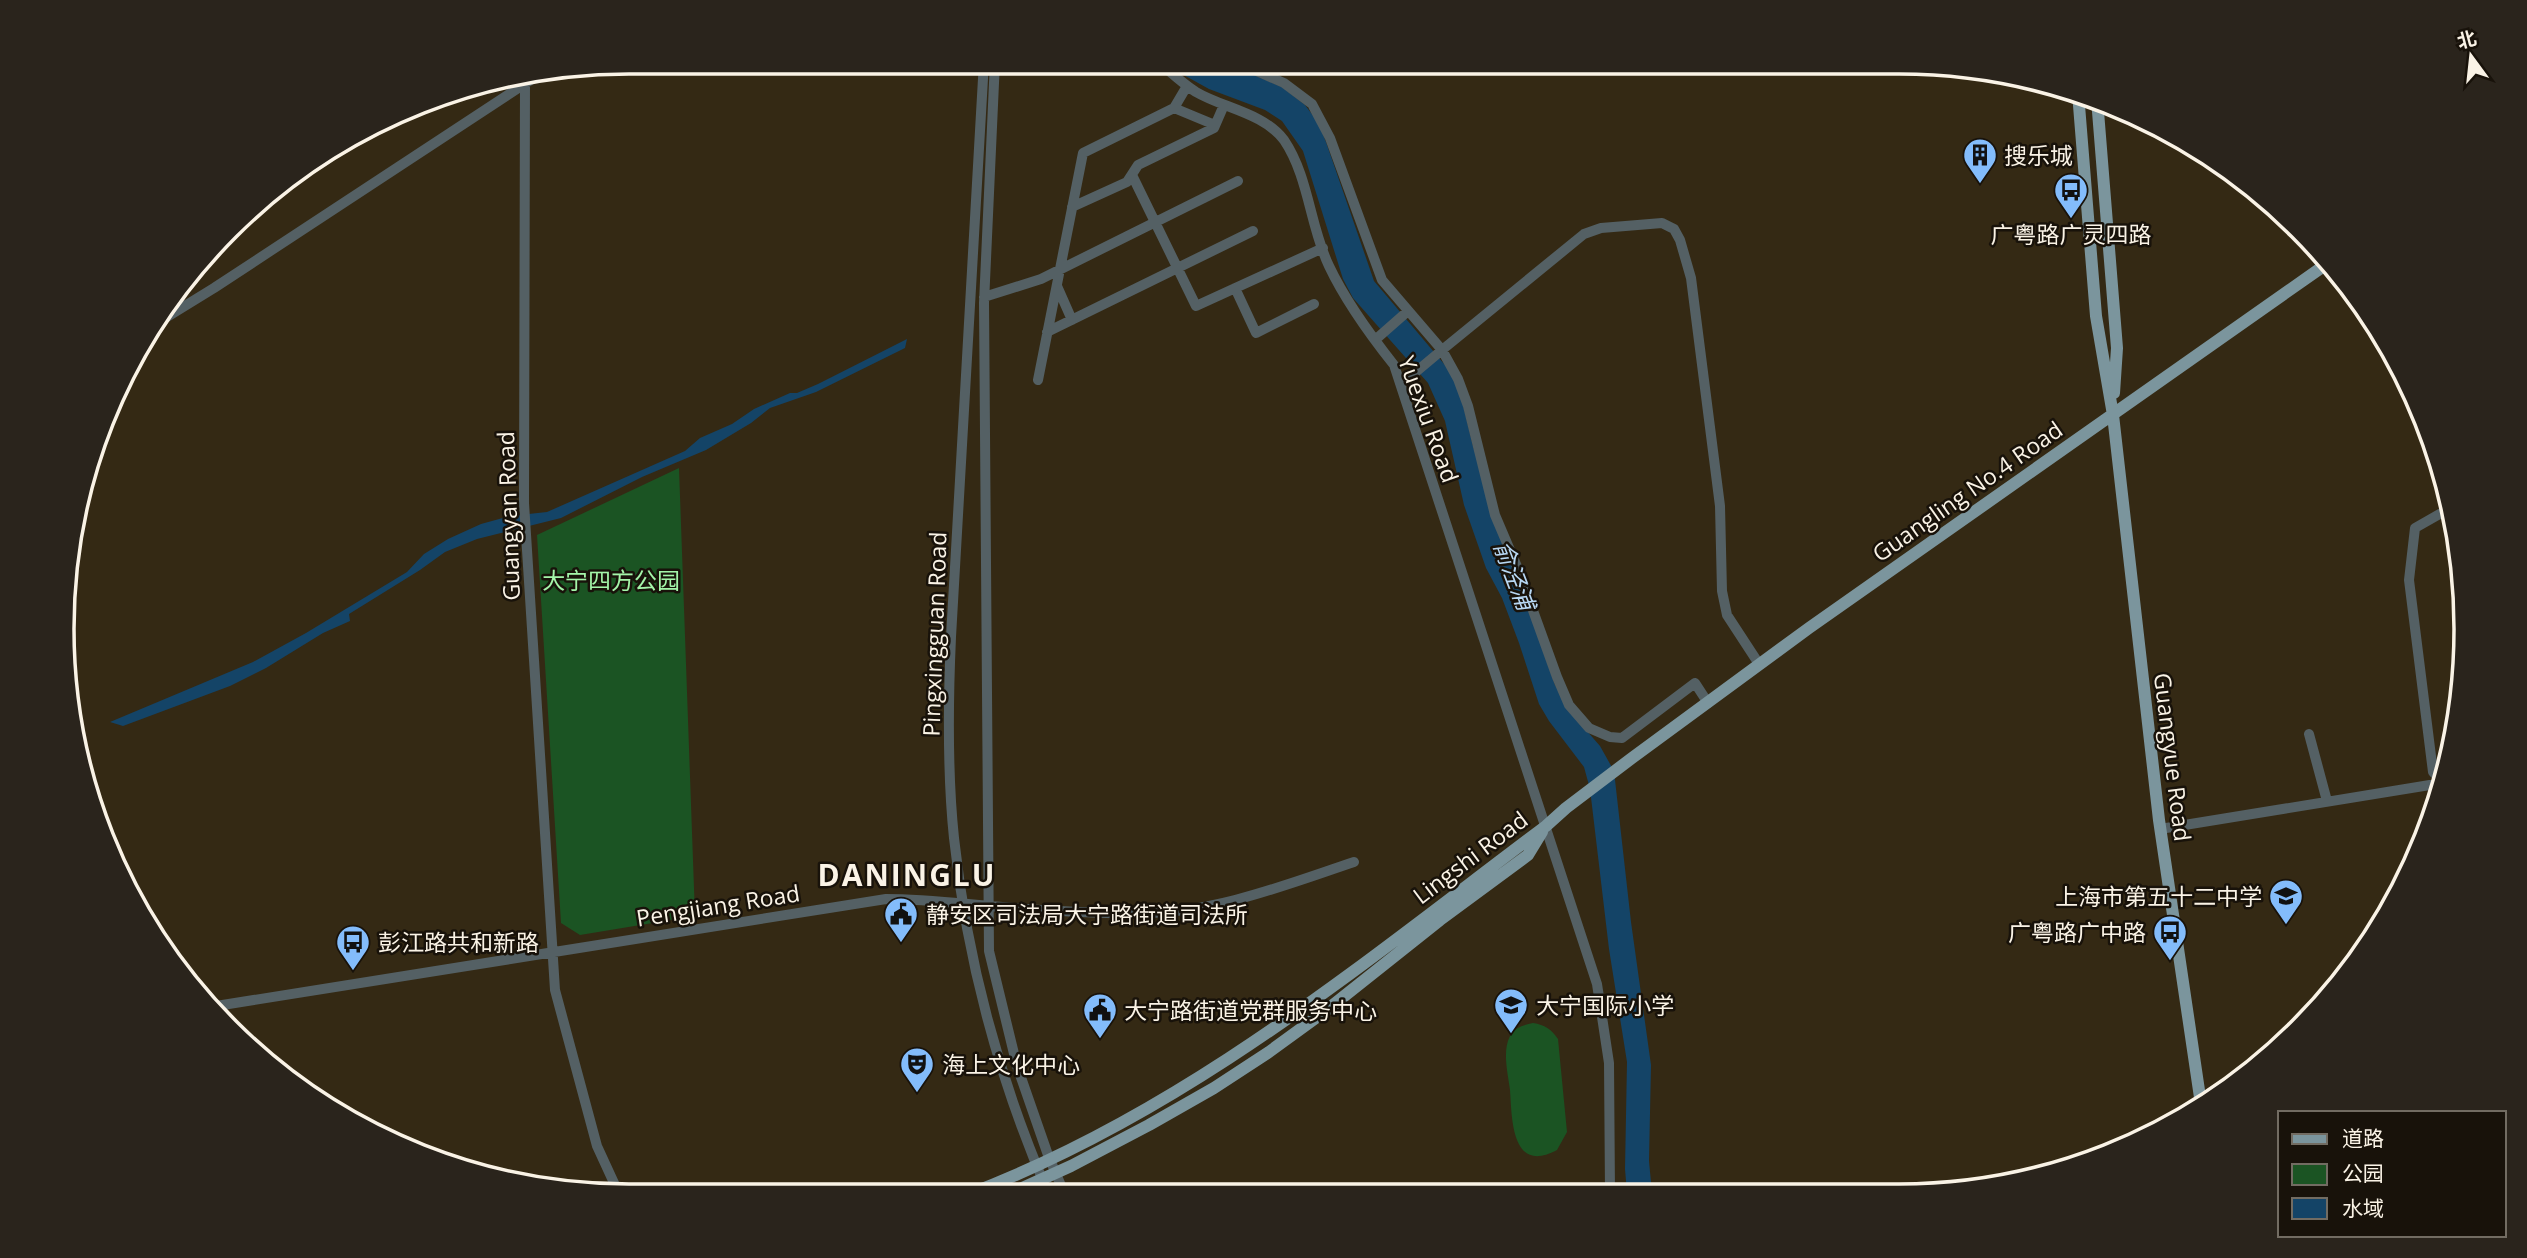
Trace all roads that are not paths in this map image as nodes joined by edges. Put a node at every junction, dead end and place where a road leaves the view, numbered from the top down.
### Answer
1 (983, 74) edge
2 (994, 74) edge
3 (1173, 74) edge
4 (1264, 74) edge
5 (528, 83) edge
6 (520, 84) edge
7 (1187, 86) junction
8 (2079, 104) edge
9 (1224, 105) junction
10 (1174, 108) junction
11 (2098, 111) edge
12 (1215, 125) junction
13 (1132, 175) junction
14 (1238, 181) dead end
15 (1072, 206) junction
16 (1154, 223) junction
17 (1253, 231) dead end
18 (1323, 248) junction
19 (1176, 267) junction
20 (2320, 268) edge
21 (1059, 270) junction
22 (1056, 286) junction
23 (1235, 288) junction
24 (984, 297) junction
25 (1314, 304) dead end
26 (1408, 311) junction
27 (172, 313) edge
28 (1072, 320) junction
29 (1047, 332) junction
30 (1375, 341) junction
31 (1440, 351) junction
32 (1411, 376) dead end
33 (1038, 380) dead end
34 (2113, 415) junction
35 (2441, 513) edge
36 (1759, 664) junction
37 (1708, 703) junction
38 (2309, 734) dead end
39 (2435, 774) edge
40 (2432, 784) edge
41 (2327, 801) junction
42 (1546, 826) junction
43 (2160, 828) junction
44 (1354, 862) dead end
45 (964, 902) junction
46 (989, 905) junction
47 (553, 951) junction
48 (220, 1004) edge
49 (2200, 1095) edge
50 (1049, 1159) junction
51 (1036, 1165) junction
52 (1055, 1173) junction
53 (1042, 1179) junction
54 (614, 1184) edge
55 (992, 1184) edge
56 (1031, 1184) edge
57 (1044, 1184) edge
58 (1060, 1184) edge
59 (1610, 1184) edge

1 - 45 street, Pingxingguan Road
2 - 24 street
3 - 7 street, Yuexiu Road
4 - 26 street
5 - 47 street, Guangyan Road
6 - 27 street
7 - 9 street, Yuexiu Road
7 - 10 street
8 - 34 main road, Guangyue Road
9 - 12 street
9 - 18 street, Yuexiu Road
10 - 12 street
10 - 15 street
11 - 34 main road, Guangyue Road
12 - 13 street
13 - 15 street
13 - 16 street
14 - 16 street
15 - 21 street
16 - 19 street
16 - 21 street
17 - 19 street
18 - 23 street
18 - 30 street, Yuexiu Road
19 - 23 street
19 - 28 street
20 - 34 main road, Guangling No.4 Road
21 - 22 street
21 - 24 street
22 - 28 street
22 - 29 street
23 - 25 street
24 - 46 street
26 - 30 street
26 - 31 street
28 - 29 street
29 - 33 street
30 - 42 street, Yuexiu Road
31 - 32 street
31 - 36 street
31 - 37 street
34 - 36 main road, Guangling No.4 Road
34 - 43 main road, Guangyue Road
35 - 39 street
36 - 37 main road, Guangling No.4 Road
37 - 42 main road, Guangling No.4 Road
38 - 41 street
40 - 41 street
41 - 43 street
42 - 50 main road, Lingshi Road
42 - 52 main road, Lingshi Road
42 - 59 street, Yuexiu Road
43 - 49 main road, Guangyue Road
44 - 46 street, Pengjiang Road
45 - 46 street, Pengjiang Road
45 - 47 street, Pengjiang Road
45 - 51 street, Pingxingguan Road
46 - 50 street
47 - 48 street, Pengjiang Road
47 - 54 street, Guangyan Road
50 - 51 main road, Lingshi Road
50 - 52 street
51 - 53 street, Pingxingguan Road
51 - 55 main road, Lingshi Road
52 - 53 main road, Lingshi Road
52 - 58 street
53 - 56 main road, Lingshi Road
53 - 57 street, Pingxingguan Road

